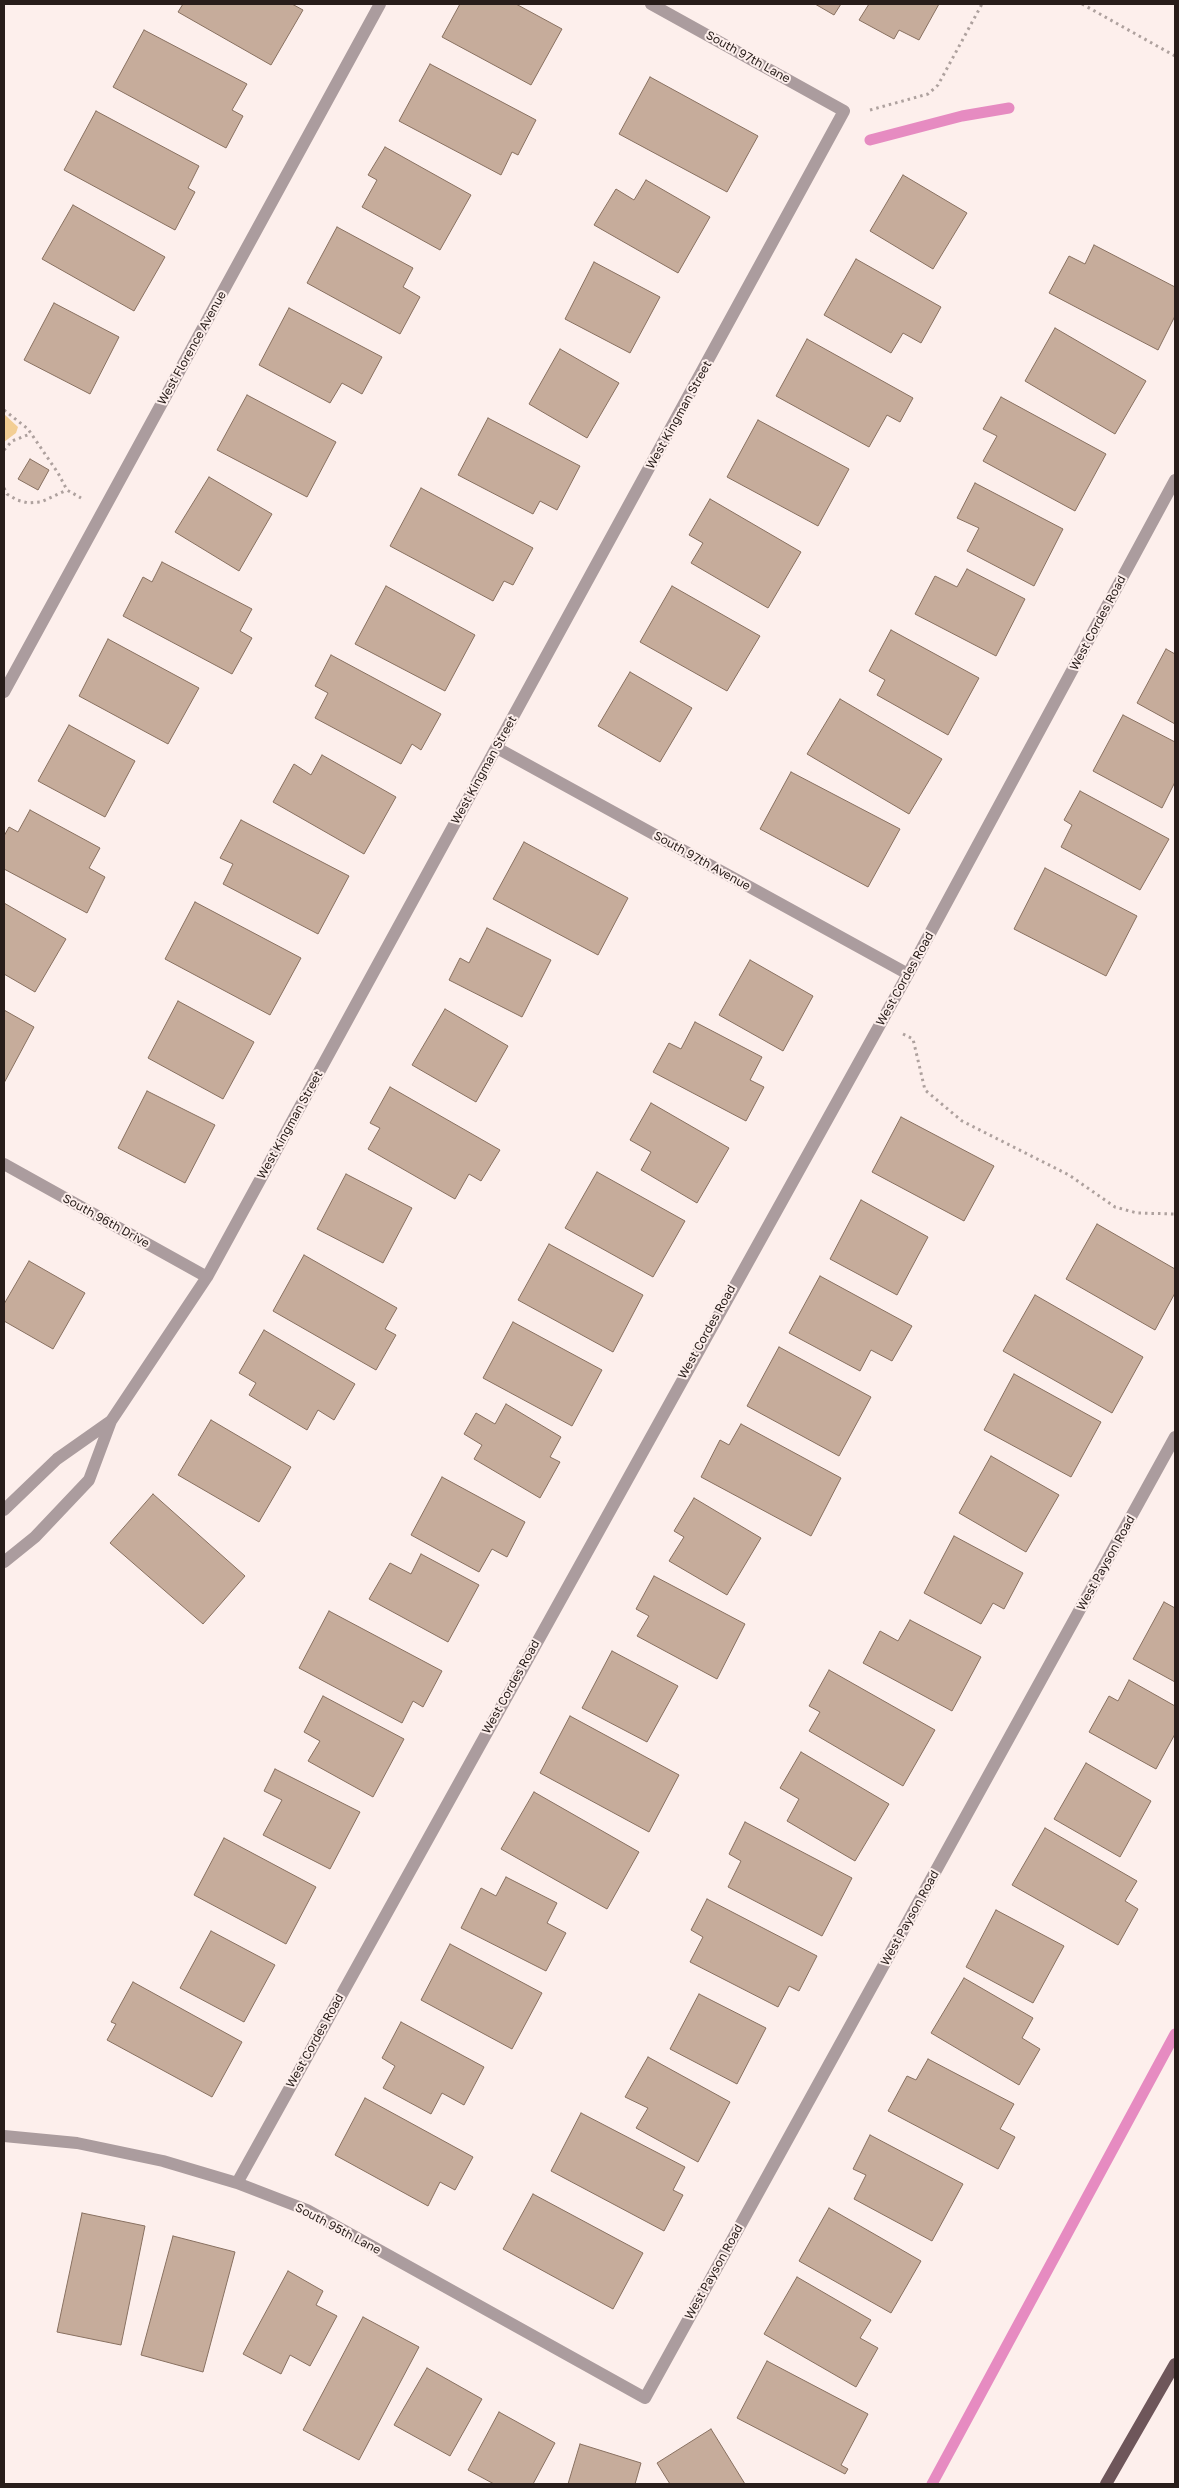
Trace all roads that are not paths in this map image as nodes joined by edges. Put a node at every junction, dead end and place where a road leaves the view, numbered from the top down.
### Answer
1 (380, 4) edge
2 (651, 4) edge
3 (844, 111) joint
4 (1175, 480) edge
5 (4, 692) edge
6 (497, 748) junction
7 (908, 974) junction
8 (4, 1164) edge
9 (207, 1277) junction
10 (111, 1420) junction
11 (1175, 1437) edge
12 (4, 1510) edge
13 (4, 1562) edge
14 (4, 2136) edge
15 (237, 2183) junction
16 (1175, 2364) edge
17 (645, 2398) joint
18 (1106, 2484) edge

1 - 5 street, West Florence Avenue
2 - 3 street, South 97th Lane
3 - 6 street, West Kingman Street
4 - 7 street, West Cordes Road
6 - 7 street, South 97th Avenue
6 - 9 street, West Kingman Street
7 - 15 street, West Cordes Road
8 - 9 street, South 96th Drive
9 - 10 street, West Kingman Street
10 - 12 street, West Kingman Street
10 - 13 street, West Kingman Street
11 - 17 street, West Payson Road
14 - 15 street, South 95th Lane
15 - 17 street, South 95th Lane
16 - 18 main road

